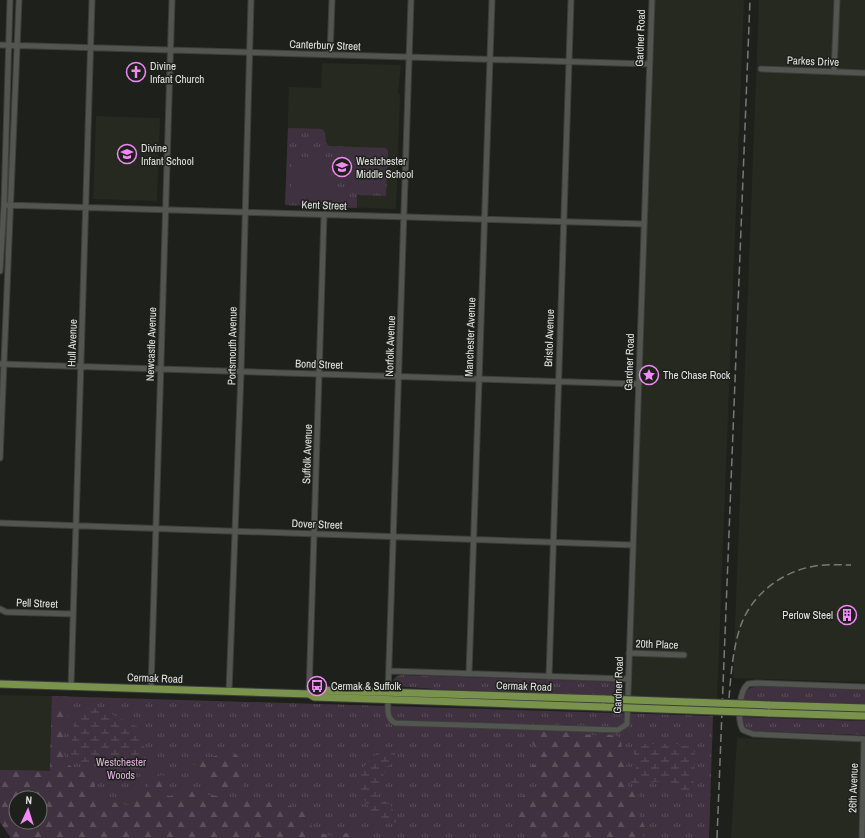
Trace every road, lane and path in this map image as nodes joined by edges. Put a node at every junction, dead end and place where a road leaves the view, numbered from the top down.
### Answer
1 (10, 0) edge
2 (19, 0) edge
3 (92, 0) edge
4 (172, 0) edge
5 (251, 0) edge
6 (332, 0) edge
7 (411, 0) edge
8 (492, 0) edge
9 (571, 0) edge
10 (652, 0) edge
11 (837, 0) edge
12 (0, 45) edge
13 (8, 45) junction
14 (16, 46) junction
15 (90, 48) junction
16 (170, 51) junction
17 (250, 53) junction
18 (330, 55) junction
19 (409, 58) junction
20 (490, 60) junction
21 (569, 62) junction
22 (650, 64) junction
23 (761, 69) dead end
24 (834, 72) junction
25 (865, 73) edge
26 (4, 205) junction
27 (11, 205) junction
28 (86, 207) junction
29 (165, 210) junction
30 (245, 212) junction
31 (324, 215) junction
32 (405, 217) junction
33 (485, 220) junction
34 (563, 222) junction
35 (644, 224) junction
36 (0, 271) edge
37 (1, 364) edge
38 (81, 367) junction
39 (160, 369) junction
40 (241, 372) junction
41 (320, 374) junction
42 (399, 377) junction
43 (479, 380) junction
44 (558, 382) junction
45 (638, 384) junction
46 (0, 458) edge
47 (0, 524) edge
48 (76, 526) junction
49 (156, 529) junction
50 (235, 531) junction
51 (314, 534) junction
52 (394, 537) junction
53 (474, 539) junction
54 (553, 542) junction
55 (633, 545) junction
56 (0, 609) edge
57 (73, 614) junction
58 (629, 653) junction
59 (684, 655) dead end
60 (389, 671) junction
61 (469, 674) junction
62 (549, 676) junction
63 (628, 679) junction
64 (0, 684) edge
65 (71, 687) junction
66 (865, 687) edge
67 (151, 689) junction
68 (230, 692) junction
69 (309, 694) junction
70 (388, 697) junction
71 (865, 708) edge
72 (768, 709) junction
73 (865, 716) edge
74 (865, 738) edge
75 (862, 838) edge

1 - 13 street
2 - 14 street
3 - 15 street, Hull Avenue
4 - 16 street, Newcastle Avenue
5 - 17 street, Portsmouth Avenue
6 - 18 street
7 - 19 street, Norfolk Avenue
8 - 20 street, Manchester Avenue
9 - 21 street, Bristol Avenue
10 - 22 street, Gardner Road
11 - 24 street
12 - 13 street, Canterbury Street
13 - 14 street, Canterbury Street
13 - 26 street
14 - 15 street, Canterbury Street
14 - 27 street
15 - 16 street, Canterbury Street
15 - 28 street, Hull Avenue
16 - 17 street, Canterbury Street
16 - 29 street, Newcastle Avenue
17 - 18 street, Canterbury Street
17 - 30 street, Portsmouth Avenue
18 - 19 street, Canterbury Street
19 - 20 street, Canterbury Street
19 - 32 street, Norfolk Avenue
20 - 21 street, Canterbury Street
20 - 33 street, Manchester Avenue
21 - 22 street, Canterbury Street
21 - 34 street, Bristol Avenue
22 - 35 street, Gardner Road
23 - 24 street, Parkes Drive
24 - 25 street, Parkes Drive
26 - 27 street, Kent Street
26 - 36 street
27 - 28 street, Kent Street
27 - 37 street
28 - 29 street, Kent Street
28 - 38 street, Hull Avenue
29 - 30 street, Kent Street
29 - 39 street, Newcastle Avenue
30 - 31 street, Kent Street
30 - 40 street, Portsmouth Avenue
31 - 32 street, Kent Street
31 - 41 street, Suffolk Avenue
32 - 33 street, Kent Street
32 - 42 street, Norfolk Avenue
33 - 34 street, Kent Street
33 - 43 street, Manchester Avenue
34 - 35 street, Kent Street
34 - 44 street, Bristol Avenue
35 - 45 street, Gardner Road
37 - 38 street, Bond Street
37 - 46 street
38 - 39 street, Bond Street
38 - 48 street, Hull Avenue
39 - 40 street, Bond Street
39 - 49 street, Newcastle Avenue
40 - 41 street, Bond Street
40 - 50 street, Portsmouth Avenue
41 - 42 street, Bond Street
41 - 51 street, Suffolk Avenue
42 - 43 street, Bond Street
42 - 52 street, Norfolk Avenue
43 - 44 street, Bond Street
43 - 53 street, Manchester Avenue
44 - 45 street, Bond Street
44 - 54 street, Bristol Avenue
45 - 55 street, Gardner Road
47 - 48 street, Dover Street
48 - 49 street, Dover Street
48 - 57 street, Hull Avenue
49 - 50 street, Dover Street
49 - 67 street, Newcastle Avenue
50 - 51 street, Dover Street
50 - 68 street, Portsmouth Avenue
51 - 52 street, Dover Street
51 - 69 street, Suffolk Avenue
52 - 53 street, Dover Street
52 - 60 street, Norfolk Avenue
53 - 54 street, Dover Street
53 - 61 street, Manchester Avenue
54 - 55 street, Dover Street
54 - 62 street, Bristol Avenue
55 - 58 street, Gardner Road
56 - 57 street, Pell Street
57 - 65 street, Hull Avenue
58 - 59 street, 20th Place
58 - 63 street, Gardner Road
60 - 61 street, Cermak Road
60 - 70 street, Norfolk Avenue
61 - 62 street, Cermak Road
62 - 63 street, Cermak Road
63 - 70 street, Gardner Road
64 - 65 main road, Cermak Road
65 - 67 main road, Cermak Road
66 - 74 street
67 - 68 main road, Cermak Road
68 - 69 main road, Cermak Road
69 - 70 main road, Cermak Road
70 - 72 main road, Cermak Road, bridge
71 - 72 main road, Cermak Road
72 - 73 main road, Cermak Road
74 - 75 street, 26th Avenue

